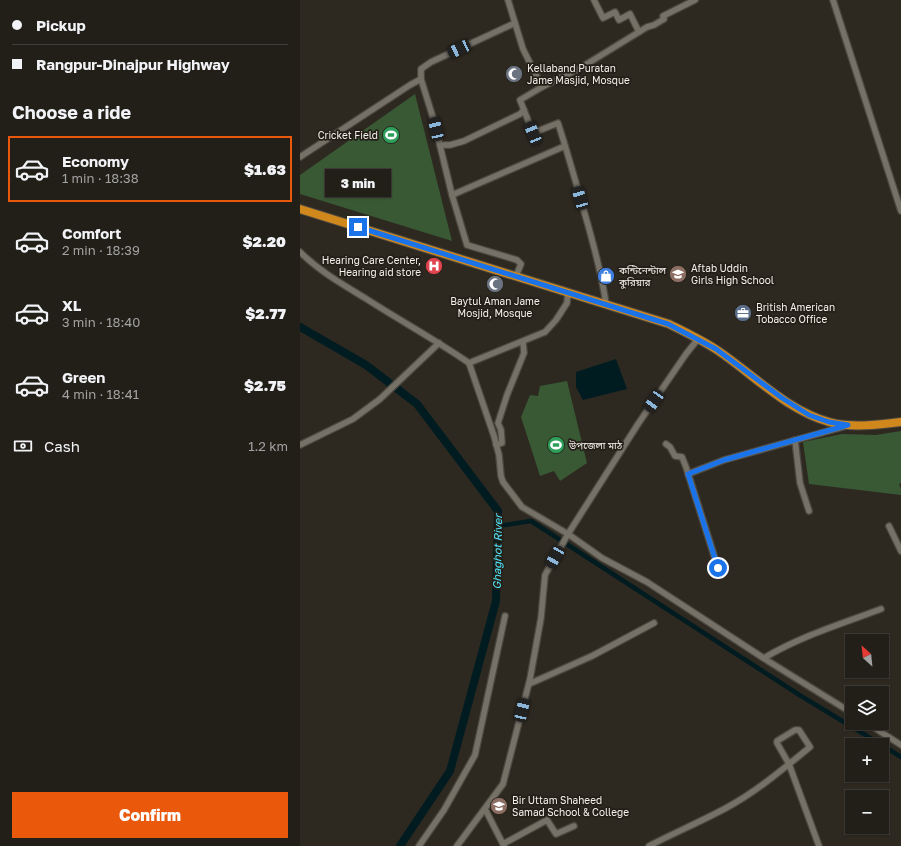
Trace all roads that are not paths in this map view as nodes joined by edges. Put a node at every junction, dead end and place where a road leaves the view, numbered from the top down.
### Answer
1 (508, 0) edge
2 (594, 0) edge
3 (695, 0) edge
4 (833, 0) edge
5 (515, 22) junction
6 (639, 32) junction
7 (421, 79) junction
8 (542, 87) junction
9 (524, 110) junction
10 (440, 145) junction
11 (565, 146) junction
12 (300, 156) edge
13 (452, 195) junction
14 (300, 209) edge
15 (901, 211) edge
16 (300, 252) edge
17 (516, 276) junction
18 (568, 292) junction
19 (606, 304) junction
20 (698, 339) junction
21 (523, 342) junction
22 (439, 343) junction
23 (469, 363) junction
24 (901, 422) edge
25 (848, 425) junction
26 (795, 440) junction
27 (666, 444) dead end
28 (300, 445) edge
29 (496, 445) junction
30 (688, 474) junction
31 (809, 511) dead end
32 (889, 526) dead end
33 (901, 534) edge
34 (567, 535) junction
35 (894, 537) junction
36 (901, 551) edge
37 (718, 568) dead end
38 (881, 610) dead end
39 (505, 616) dead end
40 (654, 623) dead end
41 (764, 658) junction
42 (529, 684) junction
43 (845, 709) edge
44 (878, 730) edge
45 (901, 745) edge
46 (789, 764) junction
47 (485, 809) junction
48 (574, 826) dead end
49 (503, 845) edge
50 (419, 846) edge
51 (457, 846) edge
52 (648, 846) edge
53 (819, 846) edge

1 - 5 street
2 - 6 street
3 - 6 street
4 - 15 street
5 - 7 street
5 - 8 street
6 - 8 street
7 - 10 street
7 - 12 street
8 - 9 street
9 - 10 street
9 - 11 street
10 - 13 street
11 - 13 street
11 - 19 street
13 - 17 street
14 - 17 highway
16 - 22 street
17 - 18 highway
18 - 19 highway
18 - 21 street
19 - 20 highway
20 - 25 highway
20 - 34 street
21 - 23 street
21 - 29 street
22 - 23 street
22 - 28 street
23 - 29 street
24 - 25 highway
25 - 26 street
26 - 30 street
26 - 31 street
27 - 30 street
29 - 34 street
30 - 37 street
32 - 35 street
33 - 35 street
34 - 41 street
34 - 42 street
35 - 36 street
38 - 41 street
39 - 50 street
40 - 42 street
41 - 43 street
42 - 47 street
44 - 45 street
46 - 46 street
46 - 52 street
46 - 53 street
47 - 49 street
47 - 51 street
48 - 49 street

